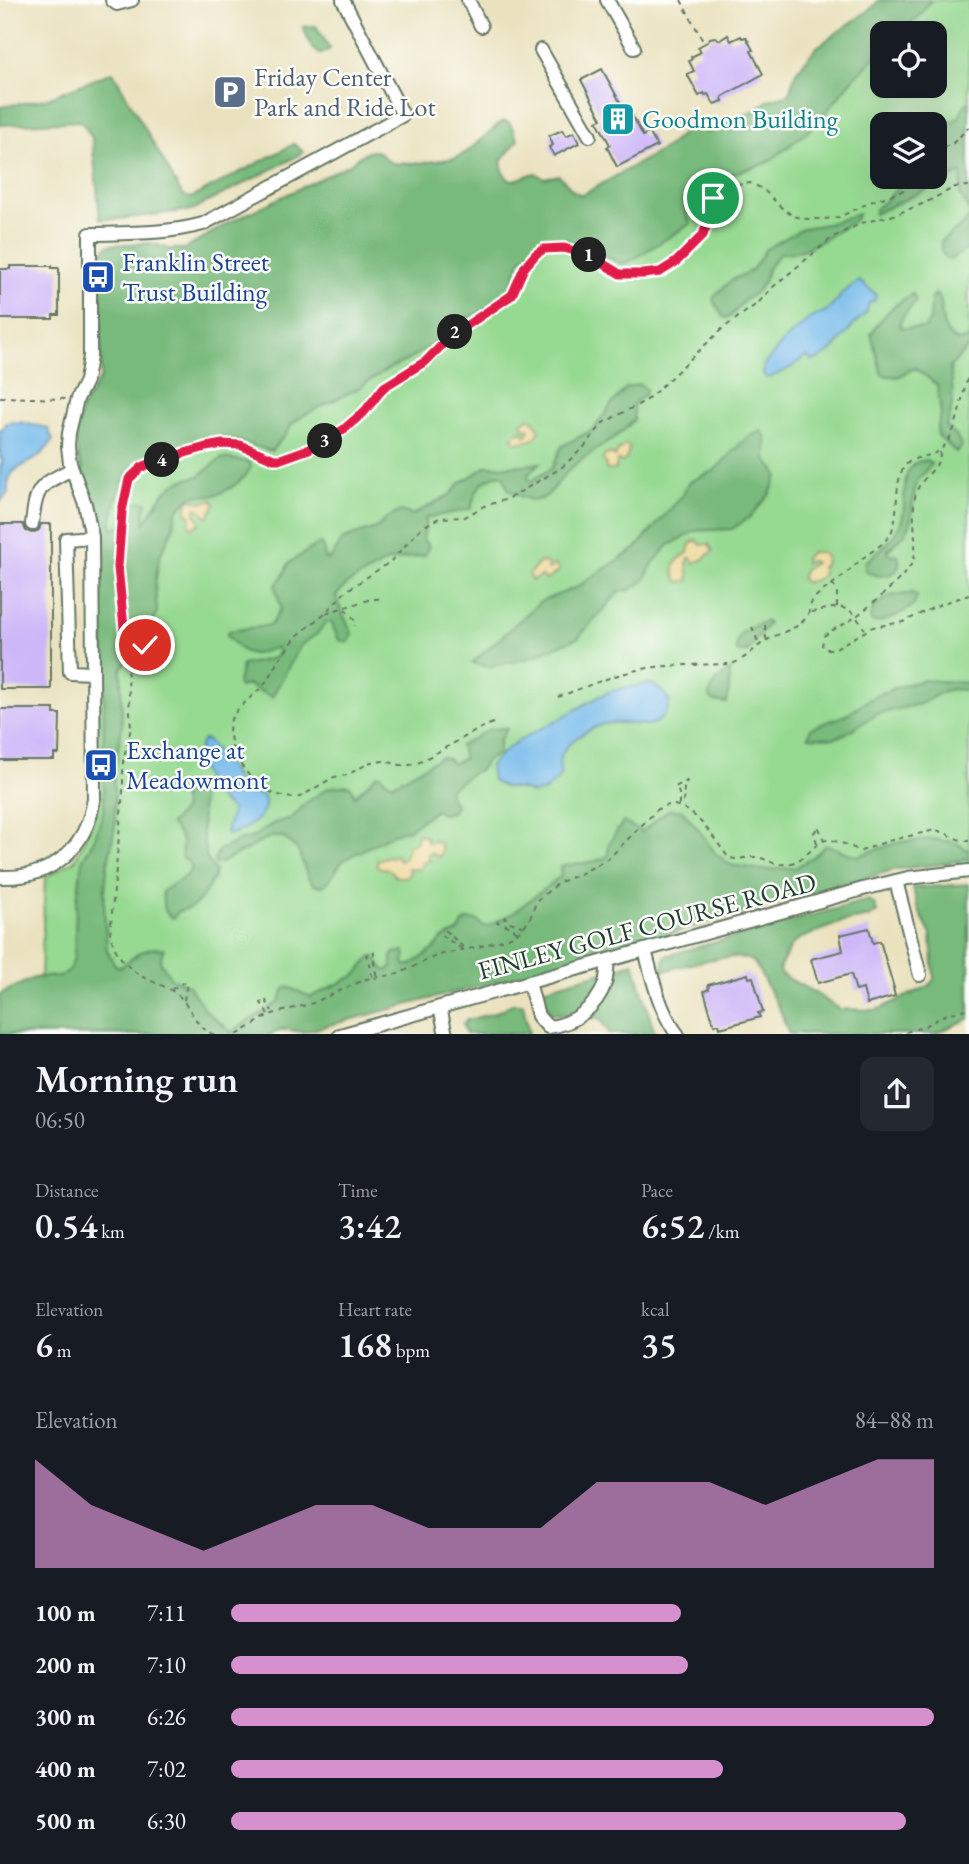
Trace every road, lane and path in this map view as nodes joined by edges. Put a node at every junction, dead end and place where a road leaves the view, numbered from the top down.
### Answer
1 (112, 0) edge
2 (132, 0) edge
3 (343, 0) edge
4 (468, 0) edge
5 (607, 0) edge
6 (681, 0) edge
7 (481, 26) dead end
8 (704, 43) dead end
9 (634, 47) dead end
10 (541, 50) dead end
11 (969, 127) edge
12 (590, 136) dead end
13 (947, 146) edge
14 (969, 186) edge
15 (905, 189) edge
16 (969, 376) edge
17 (0, 397) edge
18 (77, 399) junction
19 (940, 451) junction
20 (72, 469) junction
21 (32, 524) dead end
22 (92, 537) junction
23 (832, 584) junction
24 (969, 595) edge
25 (382, 598) dead end
26 (344, 608) junction
27 (837, 608) junction
28 (325, 613) junction
29 (810, 613) junction
30 (856, 616) junction
31 (765, 625) dead end
32 (355, 626) dead end
33 (752, 627) dead end
34 (867, 630) junction
35 (766, 640) junction
36 (145, 645) dead end
37 (760, 645) junction
38 (127, 658) junction
39 (93, 673) junction
40 (558, 697) dead end
41 (493, 723) dead end
42 (681, 806) junction
43 (824, 840) junction
44 (969, 841) edge
45 (818, 844) junction
46 (969, 871) edge
47 (0, 877) edge
48 (896, 881) junction
49 (524, 927) junction
50 (517, 933) junction
51 (464, 950) junction
52 (645, 950) junction
53 (608, 960) junction
54 (920, 975) dead end
55 (377, 977) junction
56 (372, 978) junction
57 (528, 982) junction
58 (170, 990) junction
59 (184, 1003) junction
60 (440, 1007) junction
61 (969, 1008) edge
62 (274, 1013) junction
63 (269, 1014) junction
64 (389, 1021) junction
65 (548, 1031) edge
66 (214, 1034) edge
67 (237, 1034) edge
68 (340, 1034) edge
69 (392, 1034) edge
70 (446, 1034) edge
71 (678, 1034) edge
72 (896, 1034) edge

1 - 2 street
3 - 18 street
4 - 7 street
5 - 9 street
6 - 8 path
10 - 12 street
11 - 13 path
14 - 28 path
15 - 38 path
16 - 19 path
17 - 18 path
18 - 20 street
19 - 23 path
19 - 30 path
20 - 21 street
20 - 22 street
22 - 39 street
22 - 39 street
23 - 27 path
23 - 29 path
24 - 34 path
25 - 26 path
26 - 28 path
26 - 32 path
27 - 29 path
27 - 30 path
28 - 41 path
29 - 35 path
30 - 34 path
30 - 34 path
31 - 35 path
33 - 37 path
35 - 37 path
36 - 38 path
37 - 40 path
38 - 58 path
39 - 47 street
42 - 42 path
42 - 45 path
42 - 49 path
43 - 44 path
43 - 45 path
43 - 45 path
46 - 48 street, FINLEY GOLF COURSE ROAD
48 - 52 street, FINLEY GOLF COURSE ROAD
48 - 54 street
49 - 50 path
49 - 50 path
50 - 51 path
51 - 51 path
51 - 55 path
52 - 53 street, FINLEY GOLF COURSE ROAD
52 - 71 street
53 - 57 street, FINLEY GOLF COURSE ROAD
53 - 65 street
55 - 56 path
55 - 56 path
56 - 62 path
57 - 60 street, FINLEY GOLF COURSE ROAD
57 - 65 street
58 - 59 path
58 - 59 path
59 - 66 path
60 - 64 street, FINLEY GOLF COURSE ROAD
60 - 70 street
61 - 72 path
62 - 63 path
62 - 63 path
63 - 67 path
64 - 68 street, FINLEY GOLF COURSE ROAD
64 - 69 street

